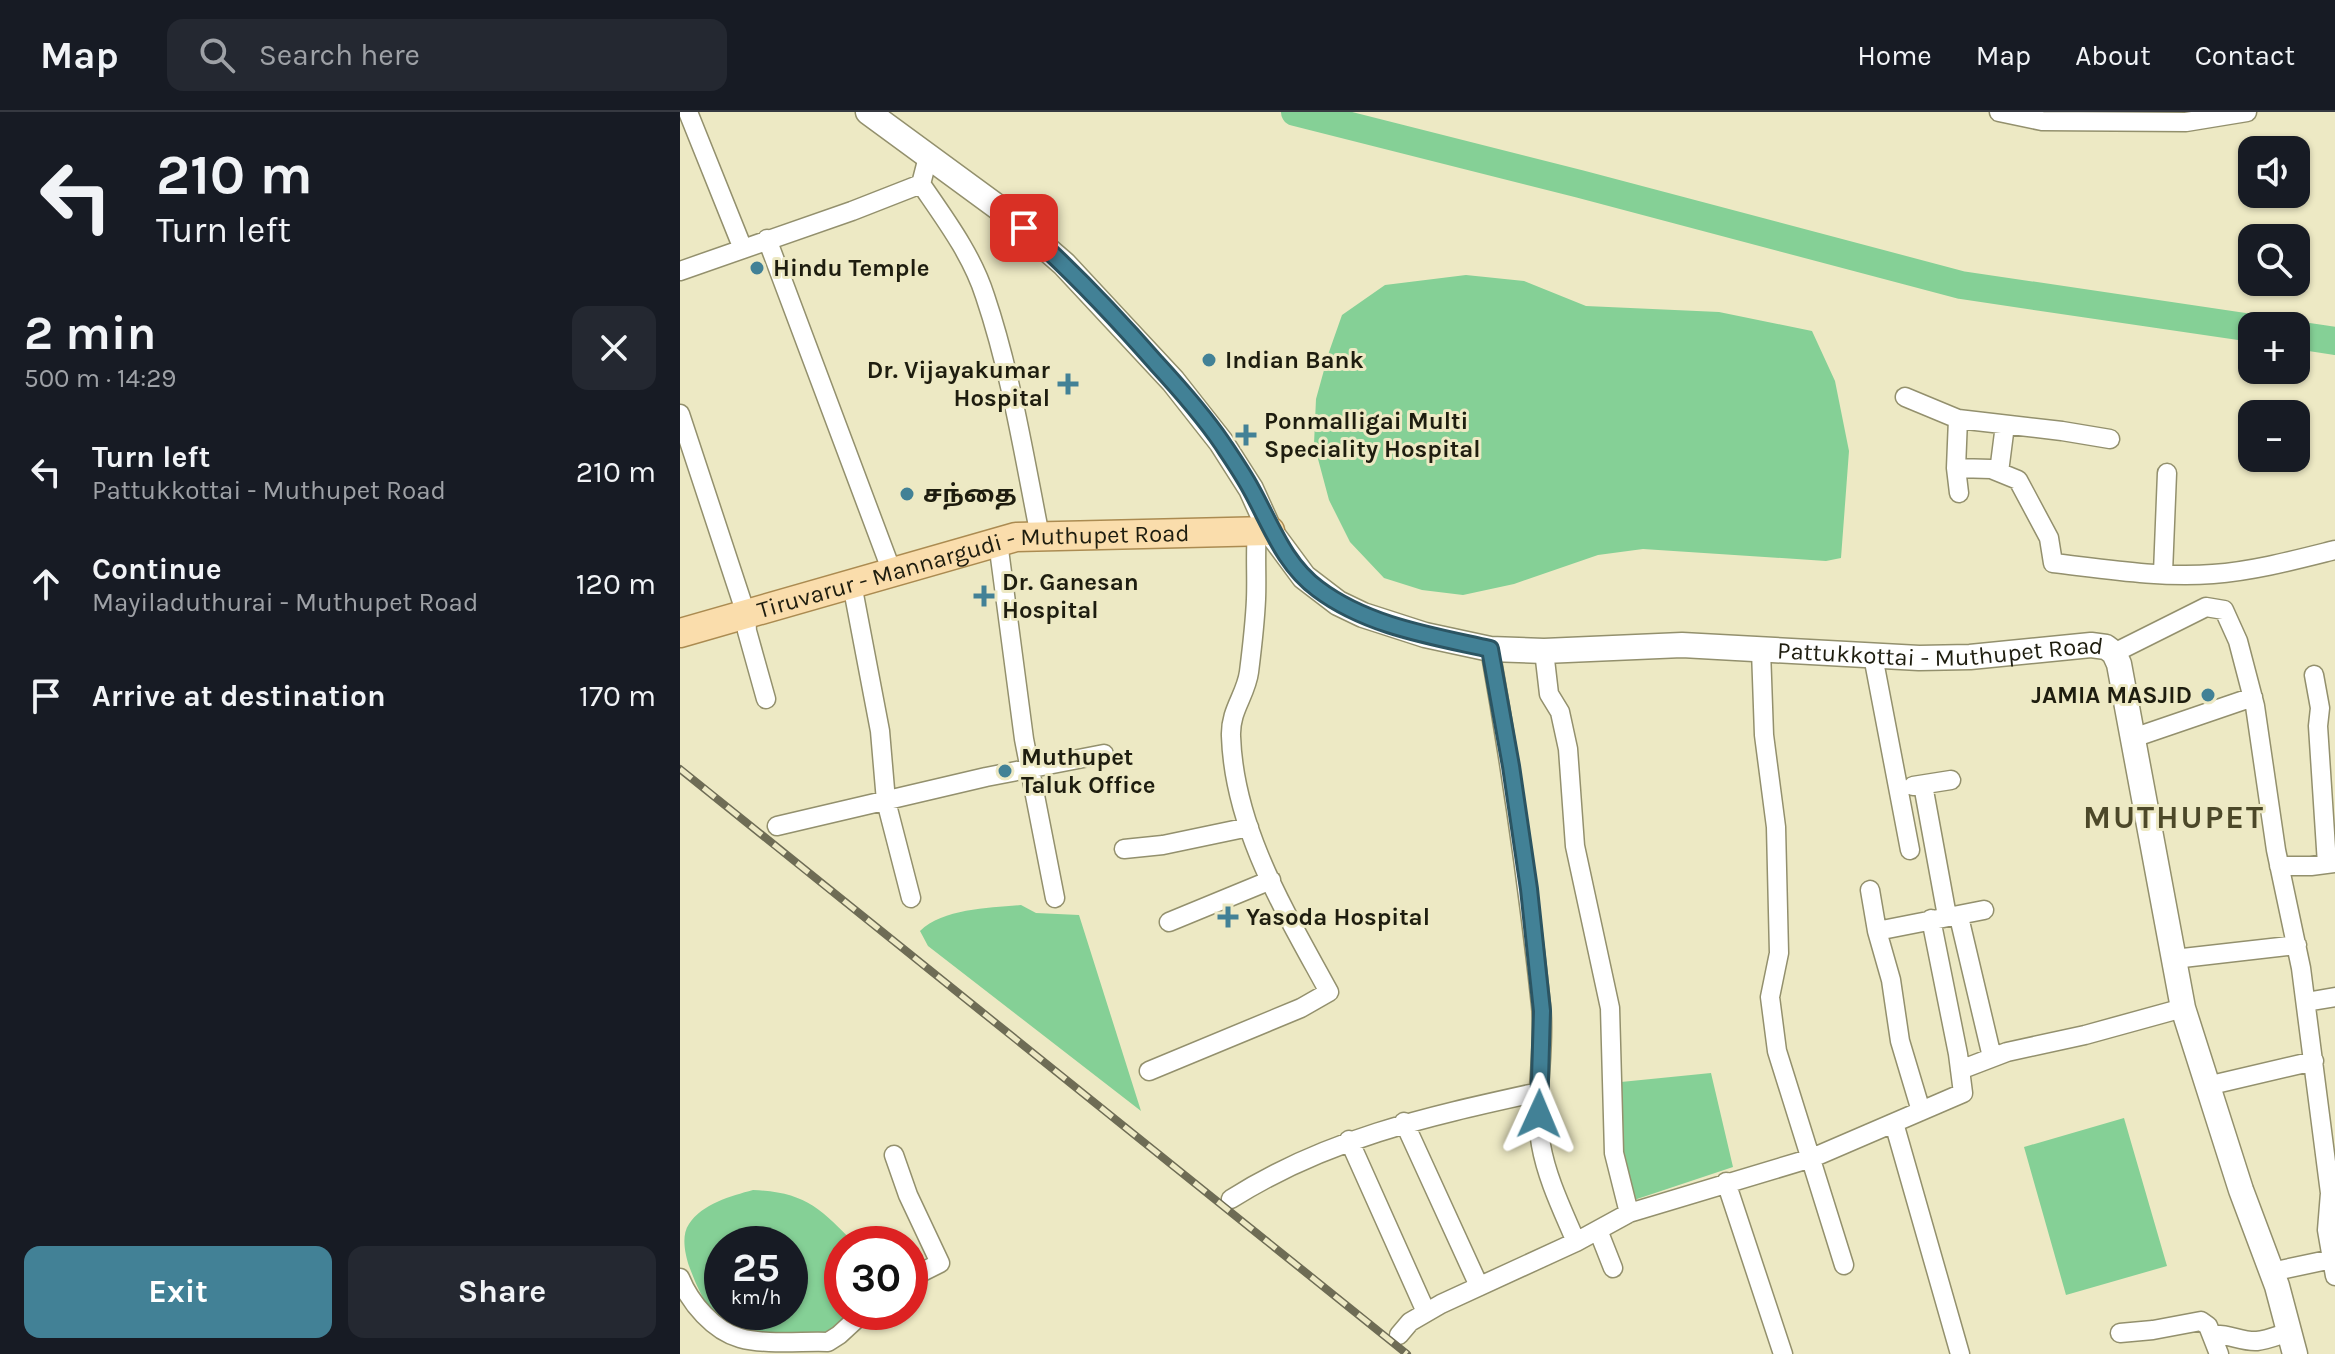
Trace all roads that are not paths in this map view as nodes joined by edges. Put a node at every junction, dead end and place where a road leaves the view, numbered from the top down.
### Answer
1 (688, 112) edge
2 (868, 112) edge
3 (1999, 112) edge
4 (2247, 112) edge
5 (928, 157) junction
6 (921, 184) junction
7 (767, 239) junction
8 (743, 249) junction
9 (680, 271) edge
10 (1905, 397) dead end
11 (680, 414) edge
12 (1958, 419) junction
13 (2005, 425) junction
14 (2110, 439) dead end
15 (1956, 468) junction
16 (1999, 472) junction
17 (2167, 473) dead end
18 (1959, 493) dead end
19 (1264, 531) junction
20 (1040, 536) junction
21 (998, 542) junction
22 (2335, 550) edge
23 (892, 572) junction
24 (2163, 573) junction
25 (2222, 573) junction
26 (852, 584) junction
27 (2215, 608) junction
28 (746, 614) junction
29 (680, 633) edge
30 (1490, 649) junction
31 (1761, 650) junction
32 (1544, 651) junction
33 (2114, 653) junction
34 (1873, 656) junction
35 (2314, 675) dead end
36 (2253, 697) junction
37 (766, 699) dead end
38 (2133, 738) junction
39 (1104, 754) dead end
40 (1030, 769) junction
41 (1951, 780) dead end
42 (1923, 785) junction
43 (1899, 789) junction
44 (886, 801) junction
45 (777, 826) dead end
46 (1249, 827) junction
47 (1124, 849) dead end
48 (1910, 850) dead end
49 (2331, 863) edge
50 (2279, 866) junction
51 (1271, 880) junction
52 (1870, 890) dead end
53 (911, 898) dead end
54 (1055, 898) dead end
55 (1984, 910) dead end
56 (1946, 917) junction
57 (1169, 922) dead end
58 (1877, 931) junction
59 (2297, 945) junction
60 (2174, 959) junction
61 (2335, 997) edge
62 (2306, 1002) junction
63 (2183, 1008) junction
64 (1992, 1057) junction
65 (2314, 1061) junction
66 (1960, 1070) junction
67 (1149, 1071) dead end
68 (2326, 1080) edge
69 (2207, 1086) junction
70 (1539, 1092) junction
71 (1921, 1111) junction
72 (1404, 1122) junction
73 (1894, 1123) junction
74 (1349, 1140) junction
75 (894, 1155) dead end
76 (1812, 1158) junction
77 (1726, 1182) junction
78 (2333, 1193) edge
79 (1231, 1199) dead end
80 (1629, 1213) junction
81 (923, 1226) edge
82 (1598, 1230) junction
83 (928, 1238) edge
84 (1576, 1242) junction
85 (1844, 1265) dead end
86 (1613, 1268) dead end
87 (2334, 1268) edge
88 (928, 1269) edge
89 (2271, 1272) junction
90 (681, 1285) edge
91 (1479, 1286) junction
92 (1426, 1312) junction
93 (844, 1330) edge
94 (2120, 1333) dead end
95 (1399, 1335) dead end
96 (2212, 1335) junction
97 (2292, 1343) edge
98 (830, 1348) edge
99 (2261, 1348) edge
100 (1783, 1354) edge
101 (1960, 1354) edge
102 (2219, 1354) edge

1 - 8 street
2 - 5 main road, Pattukkottai - Muthupet Road
3 - 4 street
5 - 6 street
5 - 19 main road, Pattukkottai - Muthupet Road
6 - 7 street
6 - 20 street
7 - 8 street
7 - 23 street
8 - 9 street
10 - 12 street
11 - 28 street
12 - 13 street
12 - 15 street
13 - 14 street
13 - 16 street
15 - 16 street
15 - 18 street
16 - 24 street
17 - 24 street
19 - 20 main road, Tiruvarur - Mannargudi - Muthupet Road
19 - 30 main road, Pattukkottai - Muthupet Road
19 - 46 street
20 - 21 main road, Tiruvarur - Mannargudi - Muthupet Road
21 - 23 main road, Tiruvarur - Mannargudi - Muthupet Road
21 - 40 street
22 - 25 street
23 - 26 main road, Tiruvarur - Mannargudi - Muthupet Road
24 - 25 street
25 - 27 street
26 - 28 main road, Tiruvarur - Mannargudi - Muthupet Road
26 - 44 street
27 - 33 street
27 - 36 street
28 - 29 main road, Tiruvarur - Mannargudi - Muthupet Road
28 - 37 street
30 - 32 main road, Pattukkottai - Muthupet Road
30 - 70 street
31 - 32 main road, Pattukkottai - Muthupet Road
31 - 34 main road, Pattukkottai - Muthupet Road
31 - 76 street
32 - 80 street
33 - 34 main road, Pattukkottai - Muthupet Road
33 - 38 main road, Pattukkottai - Muthupet Road
34 - 43 street
35 - 49 street
36 - 38 street
36 - 50 street
38 - 60 main road, Pattukkottai - Muthupet Road
39 - 40 street
40 - 44 street
40 - 54 street
41 - 42 street
42 - 43 street
42 - 56 street
43 - 48 street
44 - 45 street
44 - 53 street
46 - 47 street
46 - 51 street
49 - 50 street
50 - 59 street
51 - 57 street
51 - 67 street
52 - 58 street
55 - 56 street
56 - 58 street
56 - 64 street
56 - 66 street
58 - 71 street
59 - 60 street
59 - 62 street
60 - 63 main road, Pattukkottai - Muthupet Road
61 - 62 street
62 - 65 street
63 - 64 street
63 - 69 main road, Pattukkottai - Muthupet Road
64 - 66 street
65 - 68 street
65 - 69 street
66 - 71 street
68 - 78 street
69 - 89 main road, Pattukkottai - Muthupet Road
70 - 72 street
70 - 84 street
71 - 73 street
72 - 74 street
72 - 91 street
73 - 76 street
73 - 101 street
74 - 79 street
74 - 92 street
75 - 81 street
76 - 77 street
76 - 85 street
77 - 80 street
77 - 100 street
78 - 87 street
80 - 82 street
82 - 84 street
82 - 86 street
83 - 88 street
84 - 91 street
87 - 89 street
89 - 97 main road, Pattukkottai - Muthupet Road
90 - 98 street
91 - 92 street
92 - 95 street
93 - 98 street
94 - 96 street
96 - 99 street
96 - 102 street
97 - 99 street

